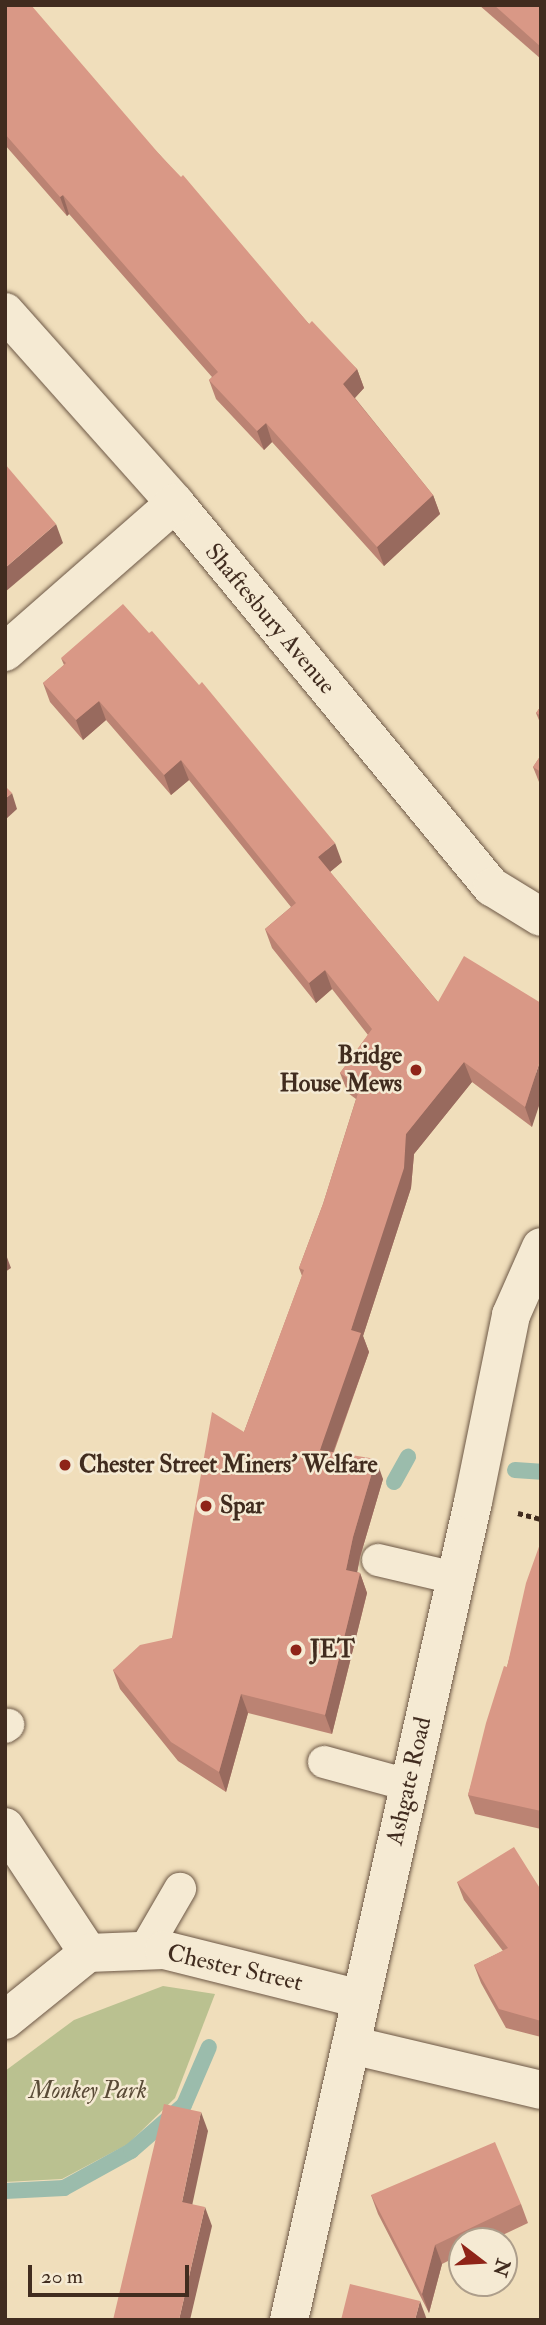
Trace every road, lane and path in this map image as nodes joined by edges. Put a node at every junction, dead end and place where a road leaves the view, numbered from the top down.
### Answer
1 (5, 313) edge
2 (175, 503) junction
3 (5, 652) edge
4 (541, 917) edge
5 (541, 1247) edge
6 (378, 1560) dead end
7 (455, 1578) junction
8 (324, 1762) dead end
9 (408, 1785) junction
10 (5, 1827) edge
11 (180, 1889) dead end
12 (144, 1951) junction
13 (88, 1953) junction
14 (360, 1999) junction
15 (5, 2020) edge
16 (351, 2045) junction
17 (541, 2091) edge
18 (289, 2320) edge

1 - 2 street, Shaftesbury Avenue
2 - 3 street
2 - 4 street, Shaftesbury Avenue
5 - 7 street, Ashgate Road
6 - 7 lane
7 - 9 street, Ashgate Road
8 - 9 lane
9 - 14 street, Ashgate Road
10 - 13 street
11 - 12 lane
12 - 13 street, Chester Street
12 - 14 street, Chester Street
13 - 15 street
14 - 16 street, Ashgate Road
16 - 17 street
16 - 18 street, Ashgate Road

